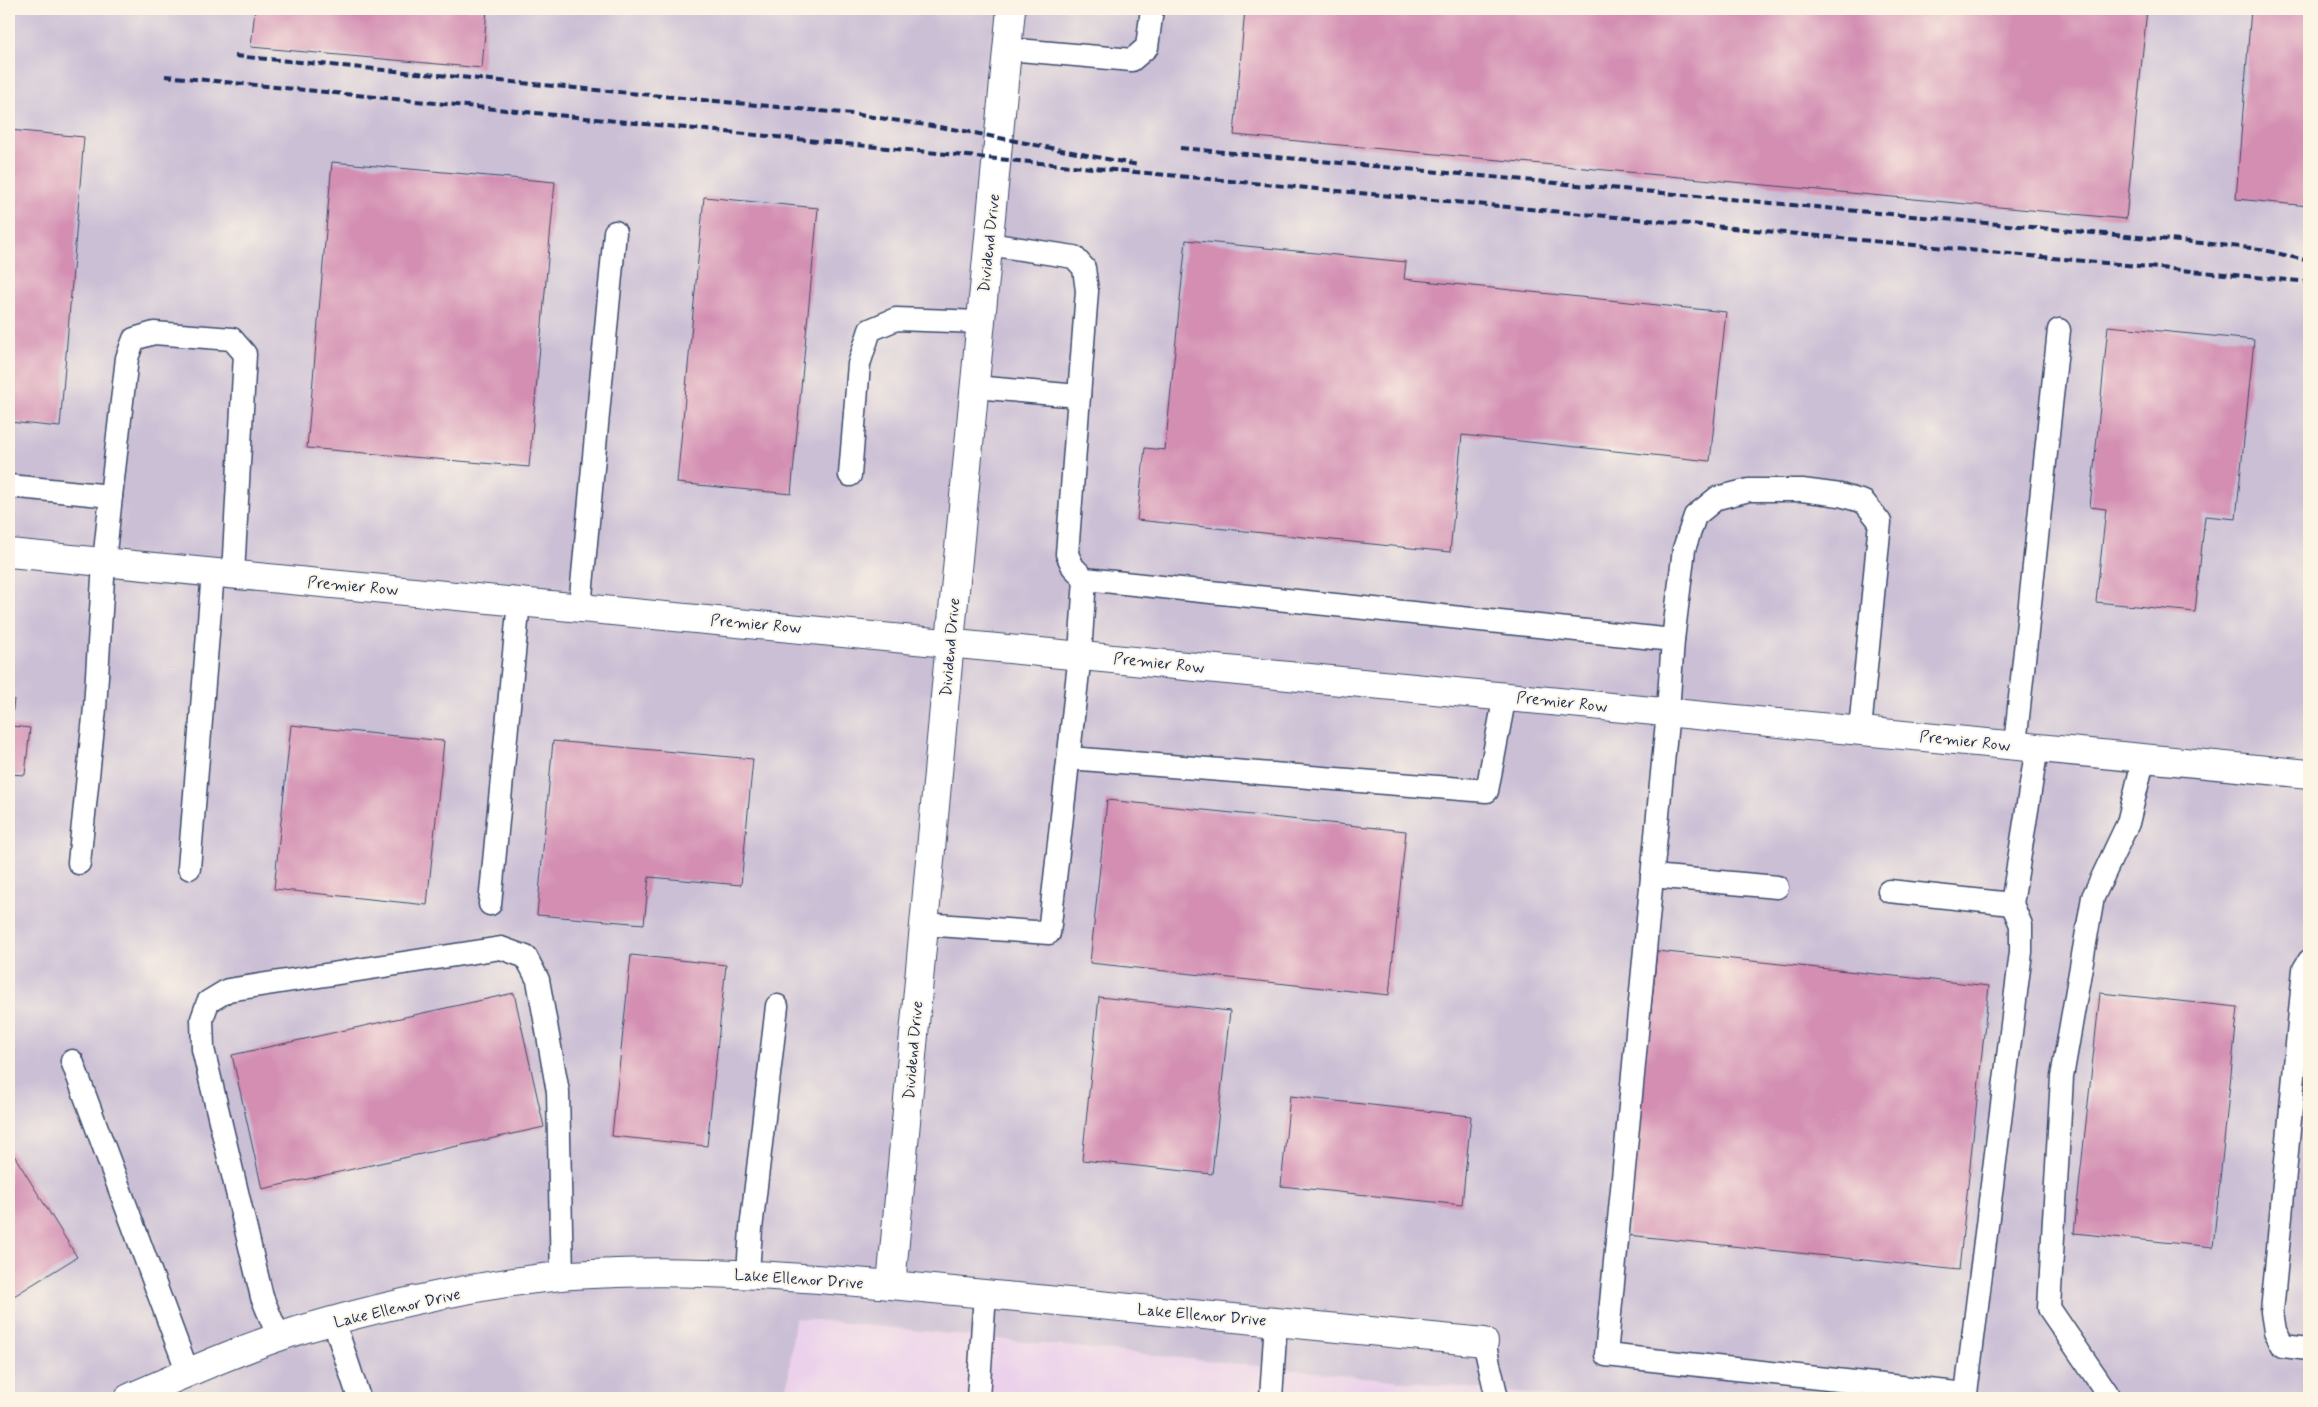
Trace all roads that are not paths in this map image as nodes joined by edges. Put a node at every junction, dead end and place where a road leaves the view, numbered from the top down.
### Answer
1 (1011, 9) edge
2 (1152, 9) edge
3 (1007, 48) junction
4 (615, 232) dead end
5 (988, 244) junction
6 (980, 322) junction
7 (2059, 330) dead end
8 (974, 387) junction
9 (1079, 396) junction
10 (850, 475) dead end
11 (9, 486) edge
12 (111, 496) junction
13 (9, 553) edge
14 (104, 562) junction
15 (223, 573) junction
16 (1085, 579) junction
17 (519, 601) junction
18 (580, 607) junction
19 (1673, 640) junction
20 (950, 642) junction
21 (1080, 654) junction
22 (1505, 696) junction
23 (1668, 711) junction
24 (1860, 730) junction
25 (2026, 746) junction
26 (2144, 757) junction
27 (1069, 758) junction
28 (2309, 774) edge
29 (78, 863) dead end
30 (189, 868) dead end
31 (1652, 876) junction
32 (1777, 887) dead end
33 (1889, 891) dead end
34 (490, 904) dead end
35 (2012, 904) junction
36 (924, 924) junction
37 (2309, 961) edge
38 (777, 1006) dead end
39 (72, 1061) dead end
40 (748, 1273) junction
41 (562, 1276) junction
42 (891, 1285) junction
43 (985, 1294) junction
44 (1276, 1321) junction
45 (334, 1322) junction
46 (279, 1338) junction
47 (1484, 1342) joint
48 (2309, 1349) edge
49 (188, 1373) junction
50 (2107, 1393) dead end
51 (129, 1398) edge
52 (359, 1398) edge
53 (978, 1398) edge
54 (1271, 1398) edge
55 (1497, 1398) edge

1 - 3 street, Dividend Drive
2 - 3 lane
3 - 5 street, Dividend Drive
4 - 18 lane
5 - 6 street, Dividend Drive
5 - 9 lane
6 - 8 street, Dividend Drive
6 - 10 lane
7 - 25 lane
8 - 9 lane
8 - 20 street, Dividend Drive
9 - 16 lane
11 - 12 lane
12 - 14 lane
12 - 15 lane
13 - 14 street, Premier Row
14 - 15 street, Premier Row
14 - 29 lane
15 - 17 street, Premier Row
15 - 30 lane
16 - 19 lane
16 - 21 lane
17 - 18 street, Premier Row
17 - 34 lane
18 - 20 street, Premier Row
19 - 23 lane
19 - 24 lane
20 - 21 street, Premier Row
20 - 36 street, Dividend Drive
21 - 22 street, Premier Row
21 - 27 lane
22 - 23 street, Premier Row
22 - 27 lane
23 - 24 street, Premier Row
23 - 31 lane
24 - 25 street, Premier Row
25 - 26 street, Premier Row
25 - 35 lane
26 - 28 street, Premier Row
26 - 50 lane
27 - 36 lane
31 - 32 lane
31 - 35 lane
33 - 35 lane
36 - 42 street, Dividend Drive
37 - 48 lane
38 - 40 lane
39 - 49 lane
40 - 41 street, Lake Ellenor Drive
40 - 42 street, Lake Ellenor Drive
41 - 45 street, Lake Ellenor Drive
41 - 46 lane
42 - 43 street, Lake Ellenor Drive
43 - 44 street, Lake Ellenor Drive
43 - 53 lane
44 - 47 street, Lake Ellenor Drive
44 - 54 lane
45 - 46 street, Lake Ellenor Drive
45 - 52 lane
46 - 49 street, Lake Ellenor Drive
47 - 55 lane
49 - 51 street, Lake Ellenor Drive

